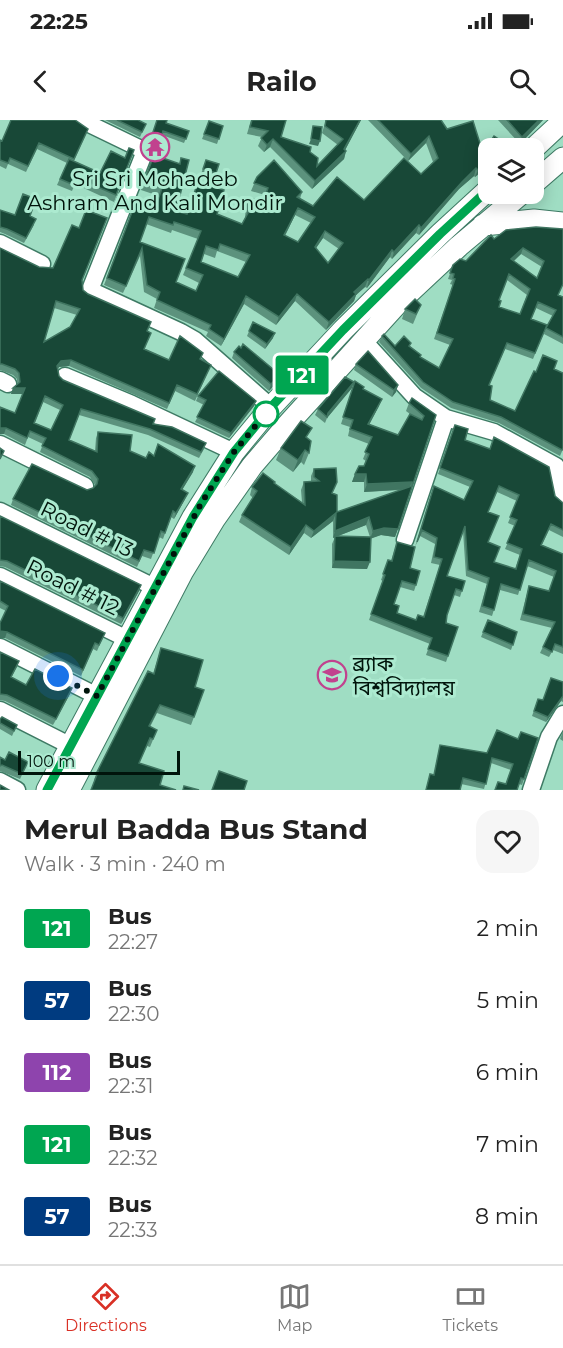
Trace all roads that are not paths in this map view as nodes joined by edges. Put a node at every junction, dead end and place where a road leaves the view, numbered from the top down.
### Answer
1 (563, 121) edge
2 (91, 122) edge
3 (544, 139) edge
4 (563, 158) edge
5 (544, 174) edge
6 (478, 199) edge
7 (509, 204) edge
8 (563, 223) edge
9 (483, 225) junction
10 (0, 243) edge
11 (42, 264) dead end
12 (363, 340) junction
13 (65, 376) dead end
14 (271, 407) junction
15 (446, 418) junction
16 (0, 444) edge
17 (234, 452) junction
18 (85, 486) edge
19 (563, 499) edge
20 (0, 511) edge
21 (405, 540) dead end
22 (0, 576) edge
23 (154, 587) junction
24 (127, 639) junction
25 (0, 647) edge
26 (97, 696) junction
27 (0, 710) edge
28 (563, 714) edge
29 (71, 746) junction
30 (0, 781) edge
31 (17, 790) edge
32 (46, 790) edge
33 (69, 790) edge
34 (531, 790) edge

1 - 3 main road
2 - 14 street
4 - 5 main road
6 - 14 main road
7 - 9 main road
8 - 9 main road
9 - 12 main road
10 - 11 street
12 - 15 street
12 - 33 main road
13 - 17 street
14 - 17 main road
15 - 19 street
15 - 21 street
16 - 18 street
17 - 23 main road
20 - 23 street, Road # 13
22 - 24 street, Road # 12
23 - 24 main road
24 - 26 main road
25 - 26 street
26 - 29 main road
27 - 29 street
28 - 34 street
29 - 32 main road
30 - 31 street

